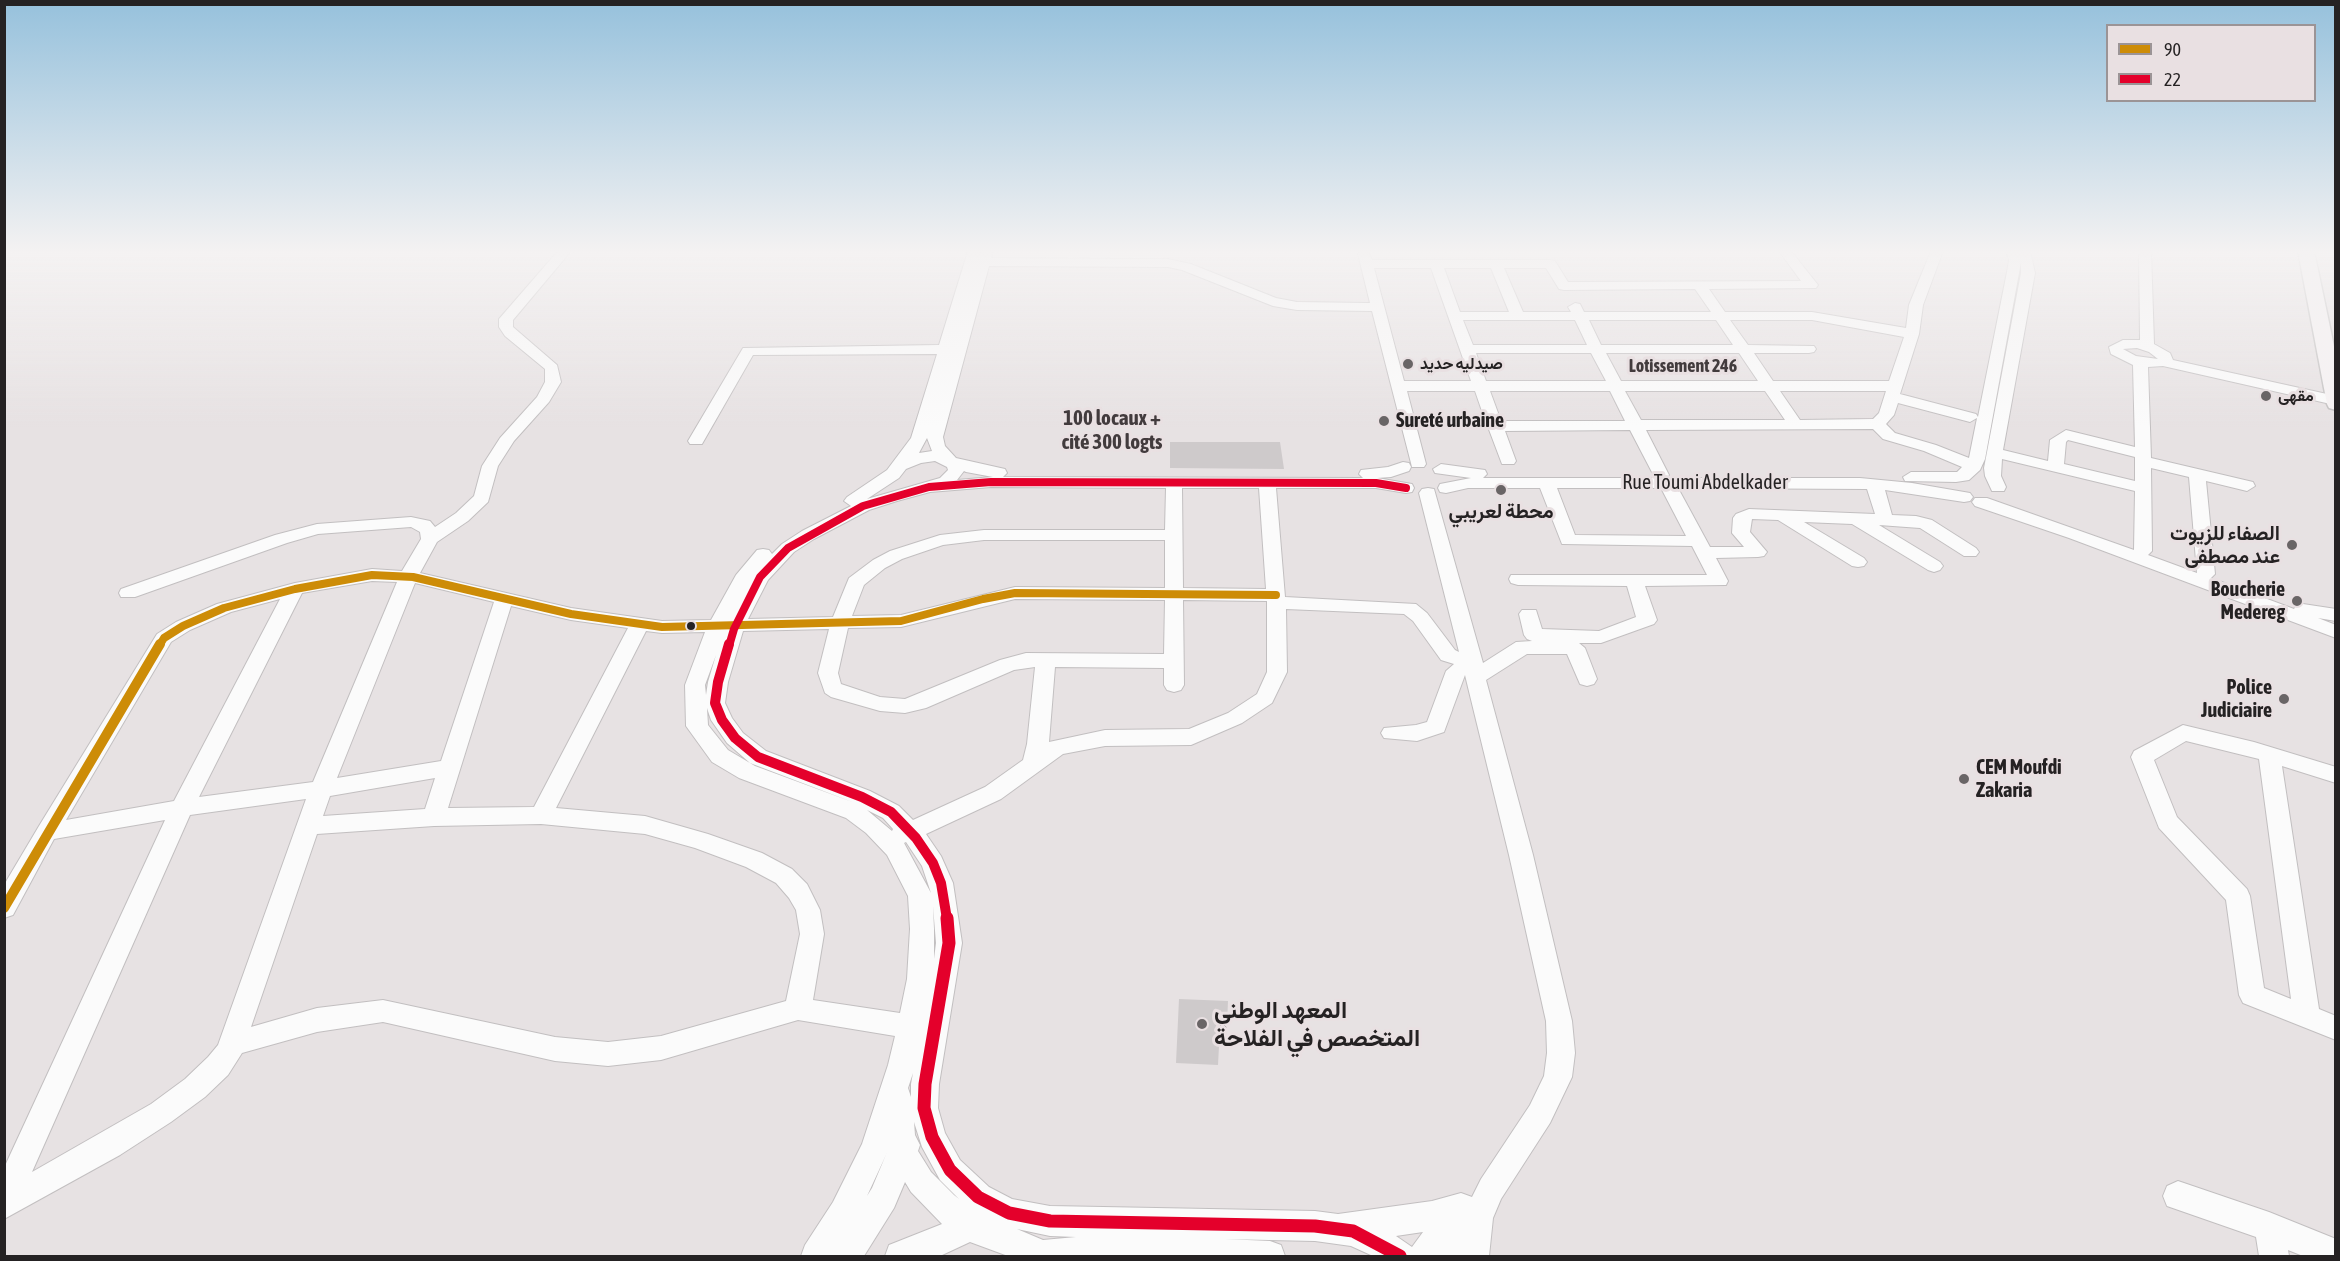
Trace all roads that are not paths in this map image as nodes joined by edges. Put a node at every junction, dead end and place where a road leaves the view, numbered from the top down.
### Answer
1 (514, 310) edge
2 (964, 310) edge
3 (1379, 310) edge
4 (1453, 310) edge
5 (1515, 310) edge
6 (1576, 310) edge
7 (1717, 310) edge
8 (1915, 310) edge
9 (2007, 310) edge
10 (2021, 310) edge
11 (2146, 310) edge
12 (2317, 310) edge
13 (1455, 316) junction
14 (1518, 316) junction
15 (1579, 316) junction
16 (1721, 316) junction
17 (1912, 334) junction
18 (2147, 346) junction
19 (1596, 348) junction
20 (953, 349) junction
21 (1467, 349) junction
22 (1743, 349) junction
23 (1809, 349) dead end
24 (2165, 359) junction
25 (2140, 363) junction
26 (1768, 385) junction
27 (1399, 386) junction
28 (1481, 386) junction
29 (1616, 386) junction
30 (1894, 391) junction
31 (2335, 400) edge
32 (1970, 417) dead end
33 (1449, 422) dead end
34 (1495, 424) junction
35 (1877, 424) junction
36 (1636, 425) junction
37 (1796, 425) junction
38 (696, 441) dead end
39 (1995, 453) junction
40 (2143, 457) junction
41 (952, 461) junction
42 (1508, 461) dead end
43 (901, 466) junction
44 (1410, 466) junction
45 (2056, 467) junction
46 (1441, 469) junction
47 (1964, 473) junction
48 (2197, 474) junction
49 (1664, 479) junction
50 (1174, 482) junction
51 (1267, 483) junction
52 (1547, 483) junction
53 (1874, 484) junction
54 (2247, 486) dead end
55 (929, 487) junction
56 (2143, 488) junction
57 (1427, 490) junction
58 (2000, 491) junction
59 (1973, 500) junction
60 (1783, 515) junction
61 (1855, 518) junction
62 (1885, 519) junction
63 (1173, 536) junction
64 (430, 539) junction
65 (1702, 547) junction
66 (2143, 551) junction
67 (1970, 552) dead end
68 (1858, 562) dead end
69 (1934, 566) dead end
70 (2206, 574) junction
71 (408, 576) junction
72 (1518, 579) dead end
73 (1634, 580) junction
74 (295, 589) junction
75 (128, 593) dead end
76 (1173, 593) junction
77 (504, 599) junction
78 (1276, 599) junction
79 (1528, 614) dead end
80 (2336, 615) edge
81 (840, 622) junction
82 (640, 624) junction
83 (726, 626) junction
84 (2336, 632) edge
85 (1046, 659) junction
86 (1173, 662) junction
87 (1475, 670) junction
88 (1587, 679) dead end
89 (1174, 685) dead end
90 (1392, 732) dead end
91 (2269, 755) junction
92 (1033, 765) junction
93 (448, 768) junction
94 (2336, 775) edge
95 (321, 789) junction
96 (182, 808) junction
97 (541, 815) junction
98 (434, 817) junction
99 (308, 826) junction
100 (910, 831) junction
101 (47, 832) junction
102 (887, 841) junction
103 (4, 908) edge
104 (798, 1009) junction
105 (2307, 1017) junction
106 (922, 1028) junction
107 (2336, 1028) edge
108 (231, 1044) junction
109 (925, 1084) junction
110 (895, 1086) junction
111 (903, 1153) junction
112 (2178, 1196) dead end
113 (4, 1203) edge
114 (1477, 1204) junction
115 (1050, 1221) junction
116 (969, 1226) junction
117 (1334, 1229) junction
118 (2271, 1242) edge
119 (2336, 1255) edge
120 (1036, 1256) edge
121 (816, 1257) edge
122 (847, 1257) edge
123 (900, 1257) edge
124 (1270, 1257) edge
125 (1400, 1257) edge
126 (1423, 1257) edge
127 (1448, 1257) edge
128 (1474, 1257) edge

1 - 64 street
2 - 20 street
3 - 27 street
4 - 13 street
5 - 14 street
6 - 15 street
7 - 16 street
8 - 17 street
9 - 47 street
10 - 39 street
11 - 18 street
12 - 31 main road
13 - 14 street
13 - 21 street
14 - 15 street
15 - 16 street
15 - 19 street
16 - 17 street
16 - 22 street
17 - 30 street
18 - 24 street
18 - 25 street
19 - 21 street
19 - 22 street
19 - 29 street
20 - 38 street
20 - 41 street
20 - 43 street
21 - 28 street
22 - 23 street
22 - 26 street
24 - 25 street
24 - 31 street
25 - 40 street
26 - 29 street
26 - 30 street
26 - 37 street
27 - 28 street
27 - 44 street
28 - 29 street
28 - 34 street
29 - 36 street
30 - 32 street
30 - 35 street
33 - 34 street
34 - 36 street
34 - 42 street
35 - 37 street
35 - 47 street
36 - 37 street
36 - 49 street
39 - 45 street
39 - 58 street
40 - 45 street
40 - 48 street
40 - 56 street
41 - 43 street
41 - 44 street
41 - 55 street
43 - 55 street
43 - 83 street
44 - 46 street, Rue Toumi Abdelkader
44 - 57 street
45 - 56 street
46 - 49 street, Rue Toumi Abdelkader
46 - 57 street
47 - 49 street, Rue Toumi Abdelkader
47 - 58 street
47 - 59 street
48 - 54 street
48 - 70 street
49 - 52 street, Rue Toumi Abdelkader
49 - 53 street, Rue Toumi Abdelkader
49 - 65 street
50 - 51 street, Rue Toumi Abdelkader
50 - 55 street, Rue Toumi Abdelkader
50 - 63 street
51 - 57 street, Rue Toumi Abdelkader
51 - 78 street
52 - 57 street, Rue Toumi Abdelkader
52 - 65 street
53 - 59 street, Rue Toumi Abdelkader
53 - 62 street
55 - 83 street
56 - 66 street
57 - 87 street
58 - 59 street
58 - 66 street
59 - 84 street, Rue Toumi Abdelkader
60 - 61 street
60 - 65 street
60 - 68 street
61 - 62 street
61 - 69 street
62 - 67 street
63 - 76 street
63 - 81 street
64 - 71 street
64 - 75 street
65 - 73 street
66 - 70 street
70 - 80 street
71 - 74 street
71 - 77 street
71 - 95 street
72 - 73 street
73 - 79 street
74 - 96 street
74 - 101 street
76 - 78 street
76 - 81 street
76 - 86 street
77 - 82 street
77 - 93 street
78 - 87 street
78 - 92 street
81 - 83 street
81 - 85 street
82 - 83 street
82 - 97 street
83 - 100 street
83 - 102 street
85 - 86 street
85 - 92 street
86 - 89 street
87 - 88 street
87 - 90 street
87 - 114 street
91 - 94 street
91 - 105 street
91 - 105 street
92 - 100 street
93 - 95 street
93 - 98 street
95 - 96 street
95 - 99 street
96 - 101 street
96 - 113 street
97 - 98 street
97 - 104 street
98 - 99 street
99 - 108 street
100 - 102 street
100 - 106 street
101 - 103 street
102 - 106 street
104 - 106 street
104 - 108 street
105 - 107 street
106 - 109 street
106 - 110 street
108 - 113 street
109 - 111 street
109 - 115 street
110 - 111 street
110 - 121 street
111 - 116 street
111 - 122 street
112 - 118 street
114 - 117 street
114 - 126 street
114 - 127 street
114 - 128 street
115 - 116 street
115 - 117 street
116 - 120 street
116 - 123 street
117 - 125 street
118 - 119 street
120 - 124 street

